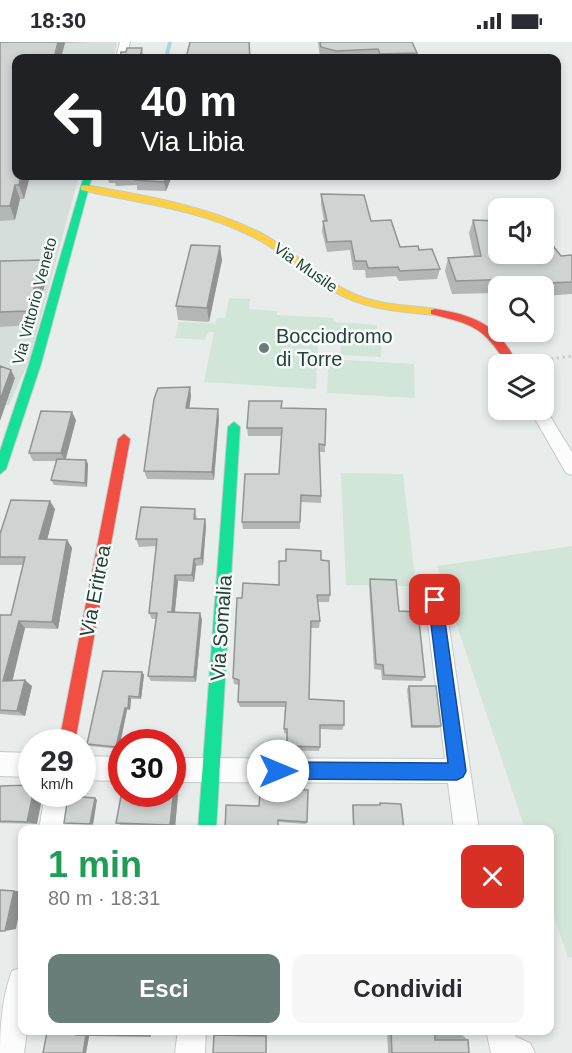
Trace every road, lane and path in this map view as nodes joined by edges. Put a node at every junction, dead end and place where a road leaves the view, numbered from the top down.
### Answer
1 (86, 182) edge
2 (505, 354) edge
3 (572, 356) edge
4 (554, 358) edge
5 (544, 420) edge
6 (234, 427) dead end
7 (124, 439) dead end
8 (572, 468) edge
9 (0, 469) edge
10 (435, 600) dead end
11 (69, 729) edge
12 (0, 764) edge
13 (18, 765) edge
14 (186, 770) edge
15 (211, 770) junction
16 (457, 771) junction
17 (55, 807) edge
18 (52, 825) edge
19 (207, 825) edge
20 (466, 825) edge
21 (18, 1003) edge
22 (192, 1035) edge
23 (501, 1035) edge
24 (9, 1053) edge
25 (190, 1053) edge
26 (520, 1053) edge

1 - 2 street, Via Musile
1 - 9 street, Via Vittorio Veneto
3 - 4 path
5 - 8 street
6 - 15 street, Via Somalia
7 - 11 street, Via Eritrea
10 - 16 street
12 - 13 street
14 - 15 street
15 - 16 street
15 - 19 street, Via Somalia
16 - 20 street
17 - 18 street
21 - 24 street
22 - 25 street
23 - 26 street

